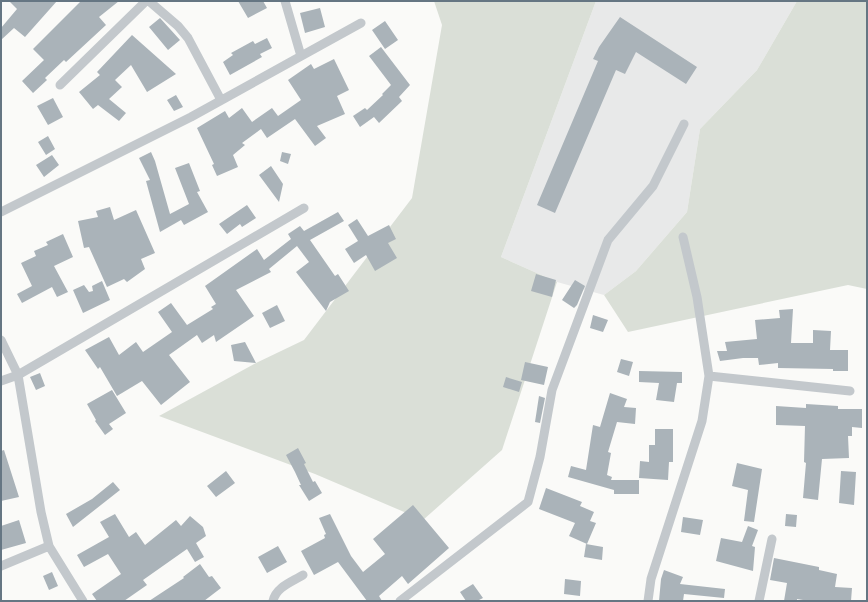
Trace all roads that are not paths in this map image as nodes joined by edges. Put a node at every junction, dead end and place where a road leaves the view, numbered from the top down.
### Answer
1 (147, 1) edge
2 (285, 1) edge
3 (361, 23) dead end
4 (301, 56) junction
5 (60, 85) dead end
6 (221, 100) junction
7 (684, 124) dead end
8 (304, 208) dead end
9 (1, 212) edge
10 (683, 237) dead end
11 (1, 340) edge
12 (18, 375) junction
13 (709, 376) junction
14 (1, 381) edge
15 (850, 391) dead end
16 (772, 539) dead end
17 (49, 546) junction
18 (1, 566) edge
19 (303, 575) dead end
20 (83, 601) edge
21 (273, 601) edge
22 (400, 601) edge
23 (648, 601) edge
24 (759, 601) edge

1 - 5 street
1 - 6 street
2 - 4 street
3 - 4 street
4 - 6 street
6 - 9 street
7 - 22 street
8 - 12 street
10 - 13 street
11 - 12 street
12 - 14 street
12 - 17 street
13 - 15 street
13 - 23 street
16 - 24 street
17 - 18 street
17 - 20 street
19 - 21 street

